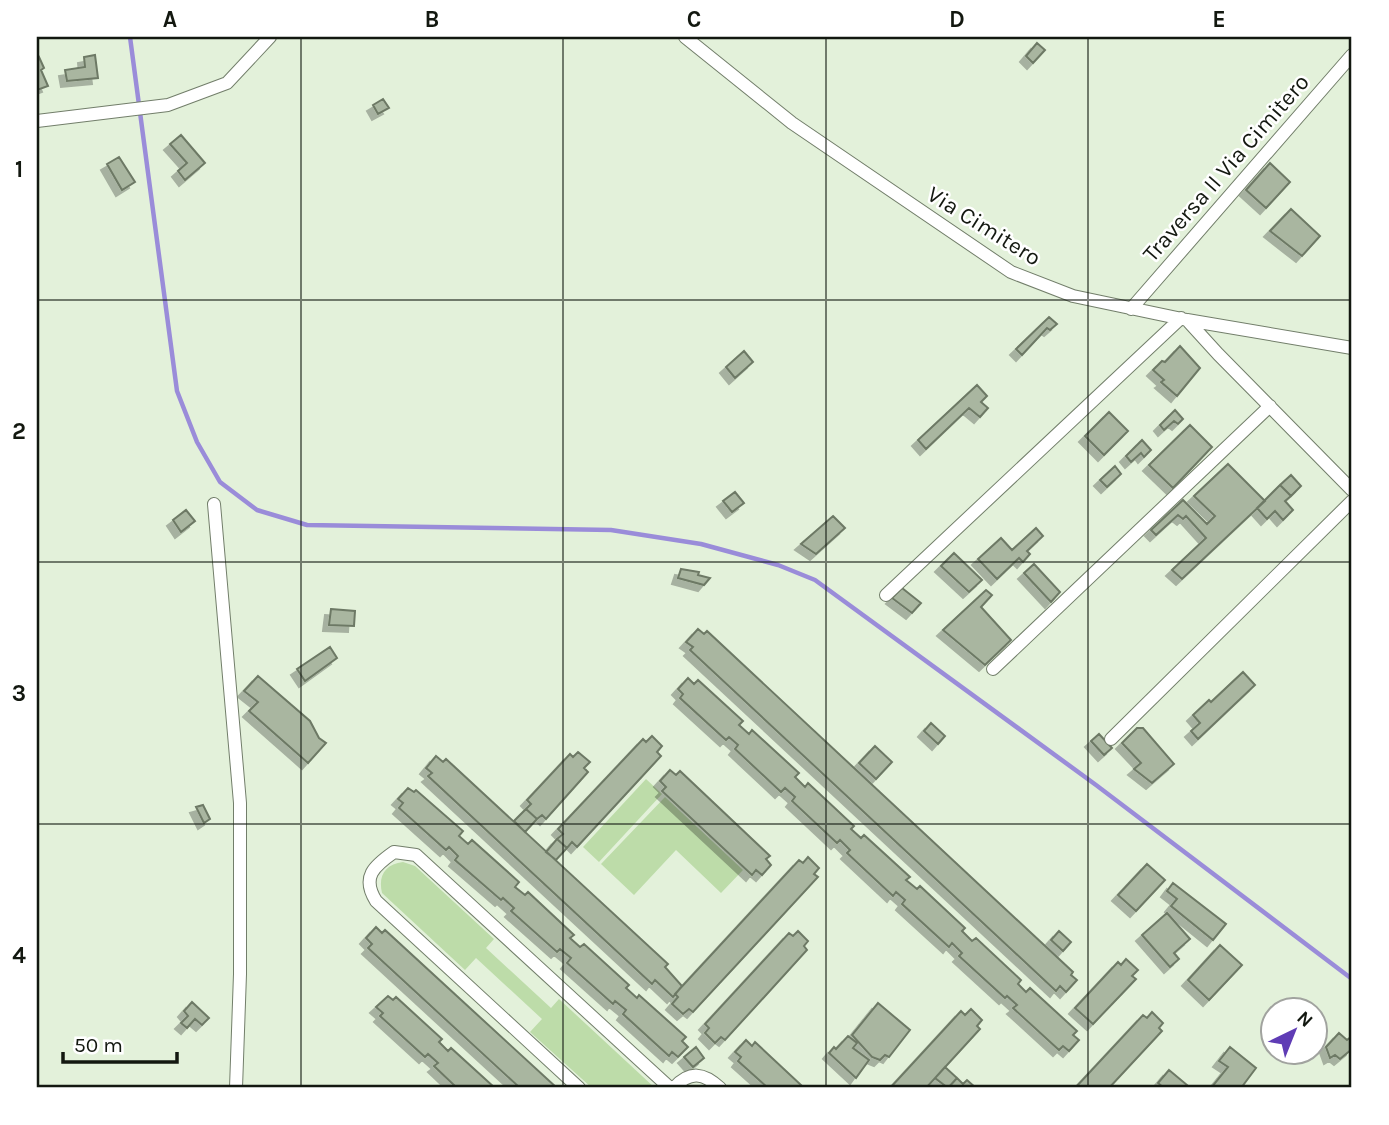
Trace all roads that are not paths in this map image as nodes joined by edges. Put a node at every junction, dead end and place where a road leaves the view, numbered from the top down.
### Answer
1 (270, 37) edge
2 (685, 37) edge
3 (1352, 55) edge
4 (37, 121) edge
5 (1131, 309) junction
6 (1184, 319) junction
7 (1352, 348) edge
8 (1270, 406) junction
9 (1352, 490) edge
10 (1352, 501) edge
11 (214, 504) dead end
12 (886, 595) dead end
13 (993, 669) dead end
14 (1111, 738) dead end
15 (236, 1088) edge
16 (579, 1088) edge
17 (672, 1088) edge
18 (720, 1088) edge

1 - 4 street
2 - 5 street, Via Cimitero
3 - 5 street, Traversa II Via Cimitero
5 - 6 street, Via Cimitero
6 - 7 street, Via Cimitero
6 - 8 street
6 - 12 street
8 - 9 street
8 - 13 street
10 - 14 street
11 - 15 street
16 - 17 street
17 - 18 street

